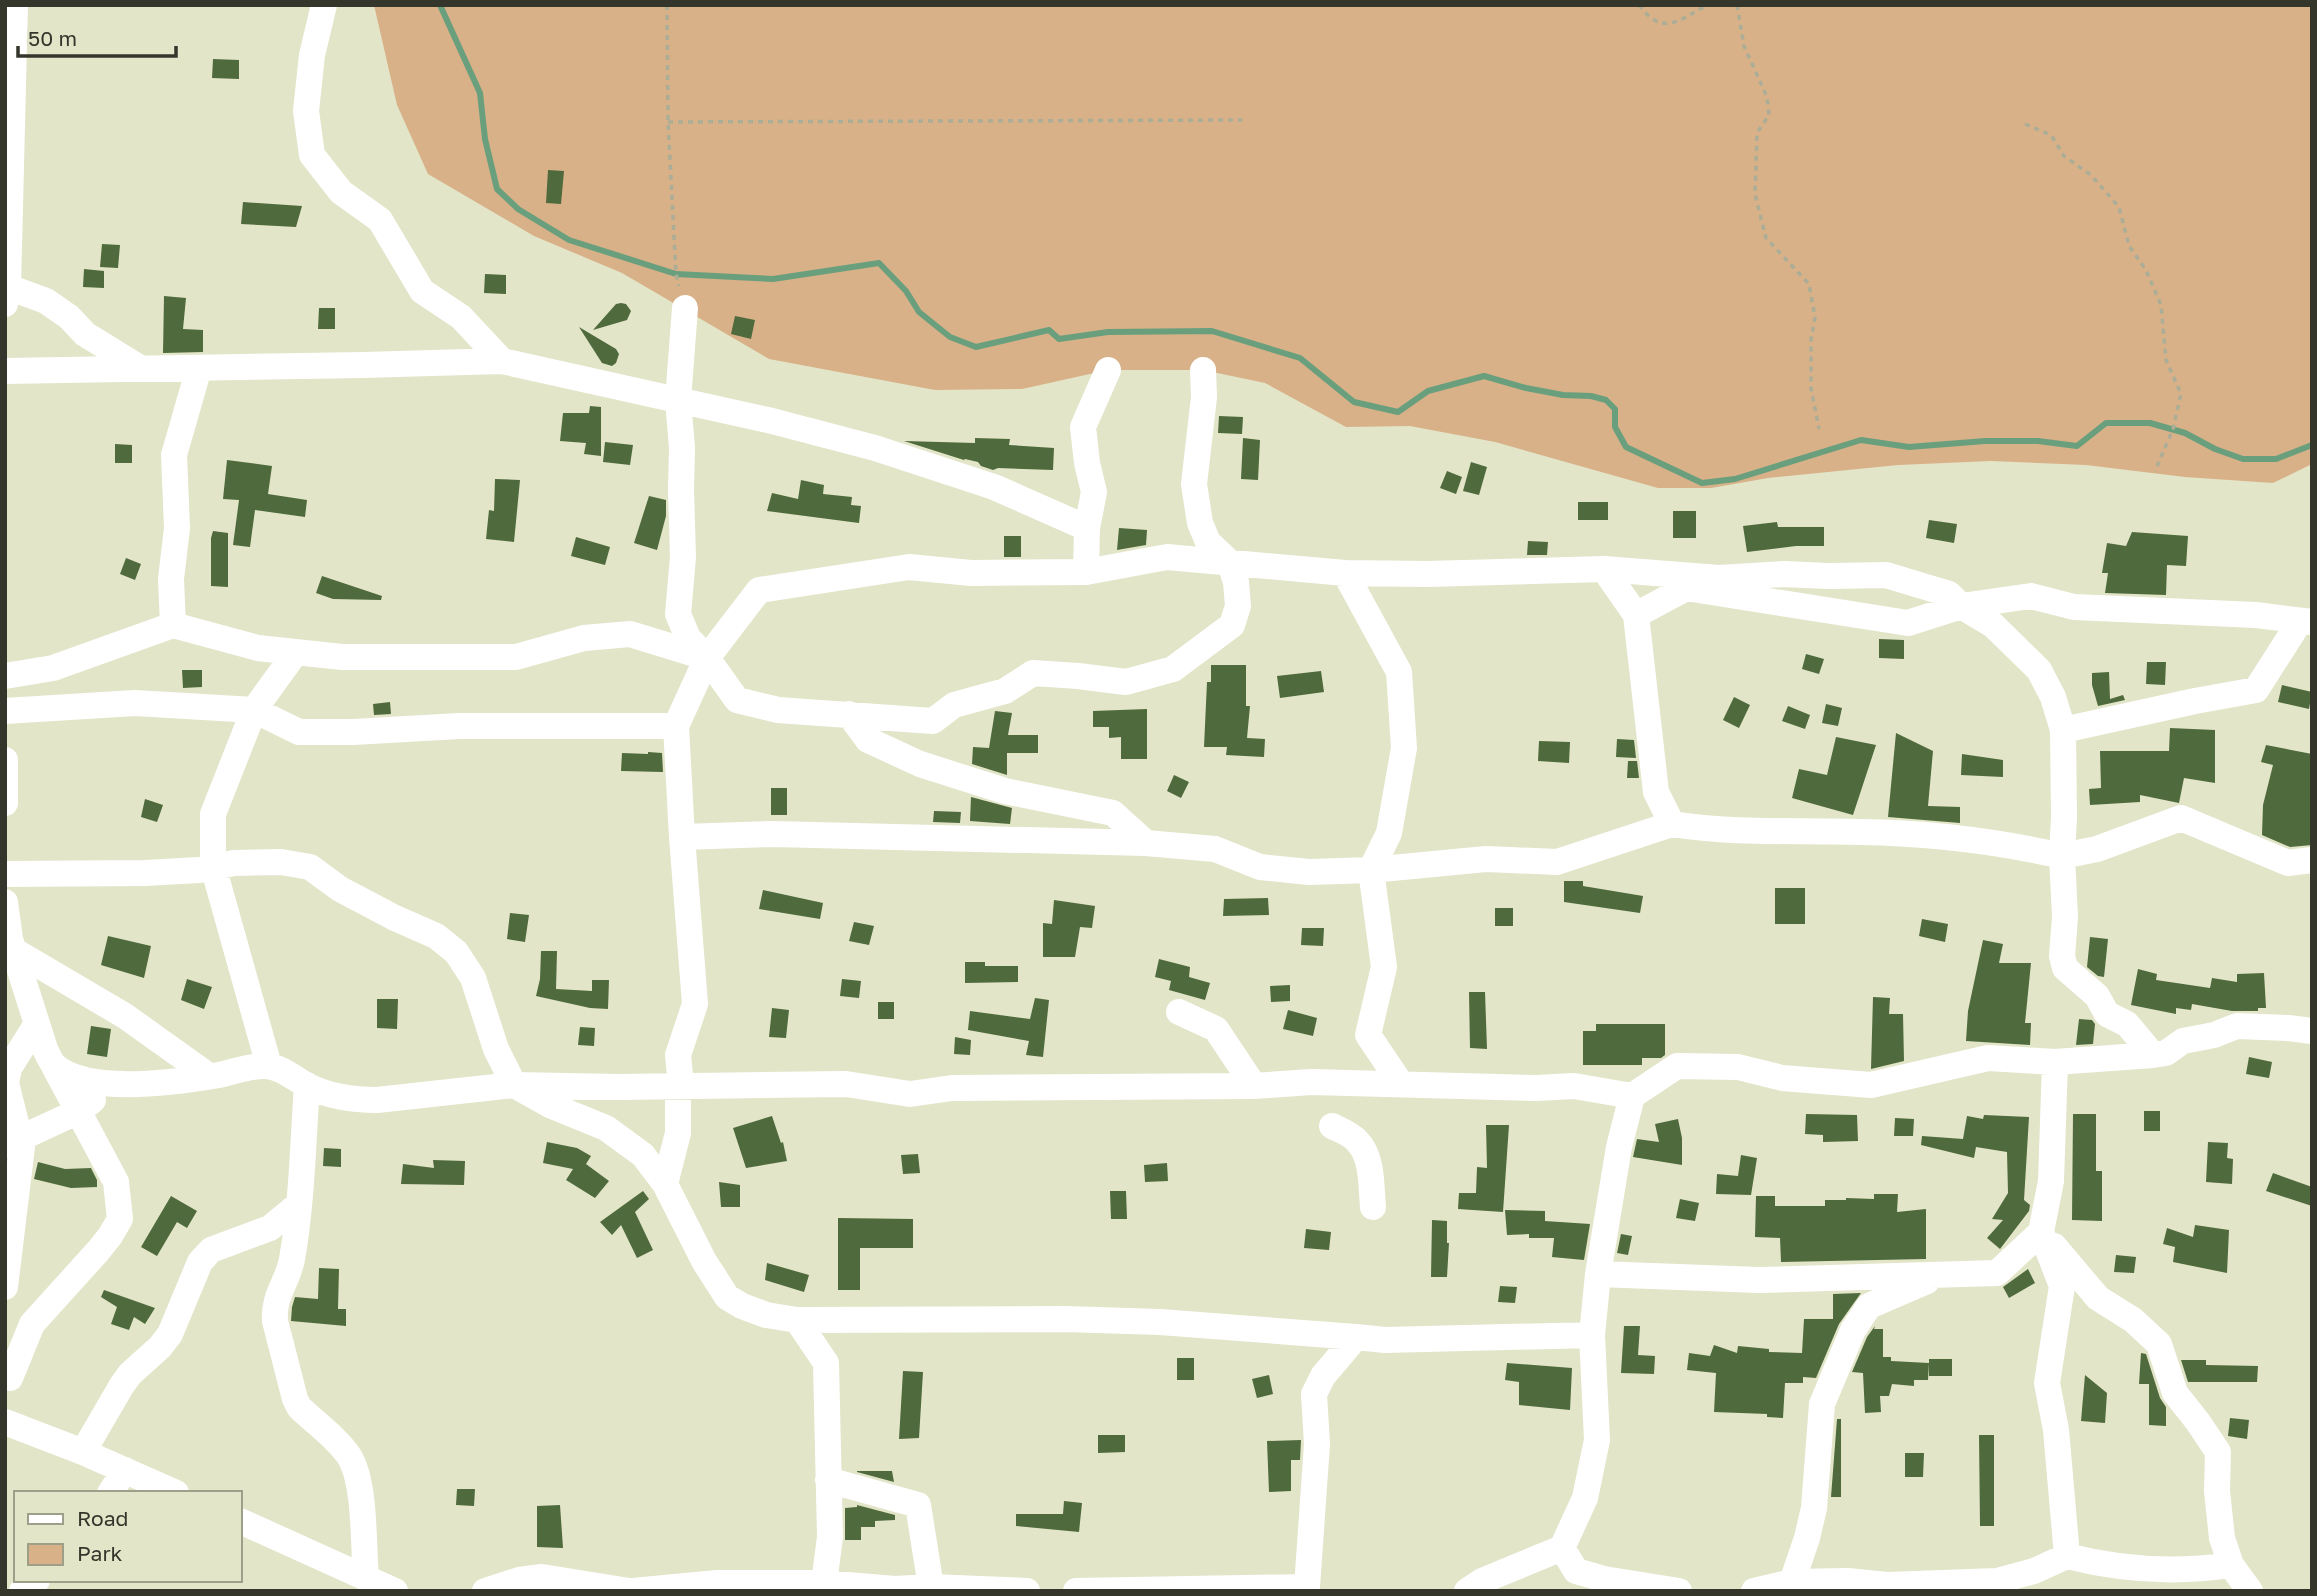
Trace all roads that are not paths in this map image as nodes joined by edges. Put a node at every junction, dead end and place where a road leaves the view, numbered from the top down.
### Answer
1 (15, 5) edge
2 (324, 5) edge
3 (8, 194) edge
4 (6, 295) edge
5 (685, 308) road end
6 (502, 361) junction
7 (199, 368) junction
8 (142, 369) junction
9 (1108, 370) dead end
10 (1203, 370) dead end
11 (5, 371) edge
12 (678, 400) junction
13 (1087, 528) junction
14 (1230, 563) junction
15 (1604, 569) junction
16 (1086, 572) junction
17 (1345, 573) junction
18 (1961, 606) junction
19 (1636, 615) junction
20 (2306, 621) edge
21 (173, 625) junction
22 (296, 652) junction
23 (707, 657) junction
24 (5, 676) edge
25 (254, 710) junction
26 (5, 711) edge
27 (849, 714) junction
28 (676, 726) junction
29 (2063, 730) junction
30 (5, 760) edge
31 (5, 803) edge
32 (1672, 824) junction
33 (682, 837) junction
34 (1146, 843) junction
35 (2062, 856) junction
36 (2312, 860) edge
37 (214, 866) junction
38 (1371, 870) junction
39 (5, 874) edge
40 (5, 902) edge
41 (9, 943) edge
42 (1178, 1013) dead end
43 (36, 1025) junction
44 (2312, 1031) edge
45 (2153, 1055) junction
46 (2055, 1062) junction
47 (54, 1066) junction
48 (269, 1066) junction
49 (209, 1076) junction
50 (114, 1084) junction
51 (1401, 1084) junction
52 (514, 1085) junction
53 (307, 1086) junction
54 (681, 1086) junction
55 (1254, 1086) junction
56 (1632, 1096) junction
57 (79, 1111) junction
58 (1332, 1126) dead end
59 (12, 1142) edge
60 (666, 1184) junction
61 (299, 1204) junction
62 (1373, 1207) dead end
63 (2041, 1231) junction
64 (1598, 1274) junction
65 (1938, 1276) junction
66 (5, 1287) edge
67 (797, 1320) junction
68 (1592, 1335) junction
69 (1356, 1337) junction
70 (7, 1376) edge
71 (5, 1422) edge
72 (83, 1452) junction
73 (125, 1470) junction
74 (828, 1479) junction
75 (111, 1491) edge
76 (172, 1491) edge
77 (242, 1522) edge
78 (1562, 1548) junction
79 (2067, 1556) junction
80 (2231, 1565) junction
81 (366, 1578) junction
82 (1793, 1581) junction
83 (823, 1587) edge
84 (932, 1587) junction
85 (395, 1591) edge
86 (485, 1591) edge
87 (631, 1591) edge
88 (1027, 1591) edge
89 (1076, 1591) edge
90 (1468, 1591) edge
91 (1679, 1591) edge
92 (1754, 1591) edge
93 (2250, 1591) edge

1 - 3 street
2 - 6 street
3 - 4 street
4 - 8 street
5 - 12 street
6 - 7 street
6 - 12 street
7 - 8 street
7 - 21 street
8 - 11 street
9 - 13 street
10 - 14 street
12 - 13 street
12 - 23 street
13 - 16 street
14 - 16 street
14 - 17 street
14 - 27 street
15 - 17 street
15 - 18 street
15 - 19 street
16 - 23 street
17 - 38 street
18 - 19 street
18 - 20 street
18 - 29 street
19 - 32 street
20 - 29 street
21 - 22 street
21 - 24 street
22 - 23 street
22 - 25 street
23 - 27 street
23 - 28 street
25 - 26 street
25 - 28 street
25 - 37 street
27 - 34 street
28 - 33 street
29 - 35 street
30 - 31 street
32 - 35 street
32 - 38 street
33 - 34 street
33 - 54 street
34 - 38 street
35 - 36 street
35 - 45 street
37 - 39 street
37 - 48 street
37 - 52 street
38 - 51 street
40 - 41 street
41 - 43 street
41 - 49 street
42 - 55 street
43 - 47 street
43 - 59 street
44 - 45 street
45 - 46 street
46 - 56 street
46 - 63 street
47 - 50 street
47 - 57 street
48 - 49 street
48 - 53 street
49 - 50 street
50 - 57 street
51 - 55 street
51 - 56 street
52 - 53 street
52 - 54 street
52 - 60 street
53 - 61 street
54 - 55 street
54 - 60 street
56 - 64 street
57 - 59 street
57 - 70 street
58 - 62 street
59 - 66 street
60 - 67 street
61 - 72 street
61 - 81 street
63 - 65 street
63 - 79 street
63 - 80 street
64 - 65 street
64 - 68 street
65 - 82 street
67 - 69 street
67 - 74 street
68 - 69 street
68 - 78 street
69 - 89 street
71 - 72 street
72 - 73 street
73 - 75 street
73 - 76 street
74 - 83 street
74 - 84 street
77 - 81 street
78 - 90 street
78 - 91 street
79 - 80 street
79 - 82 street
80 - 93 street
81 - 85 street
82 - 92 street
83 - 84 street
83 - 87 street
84 - 88 street
86 - 87 street

